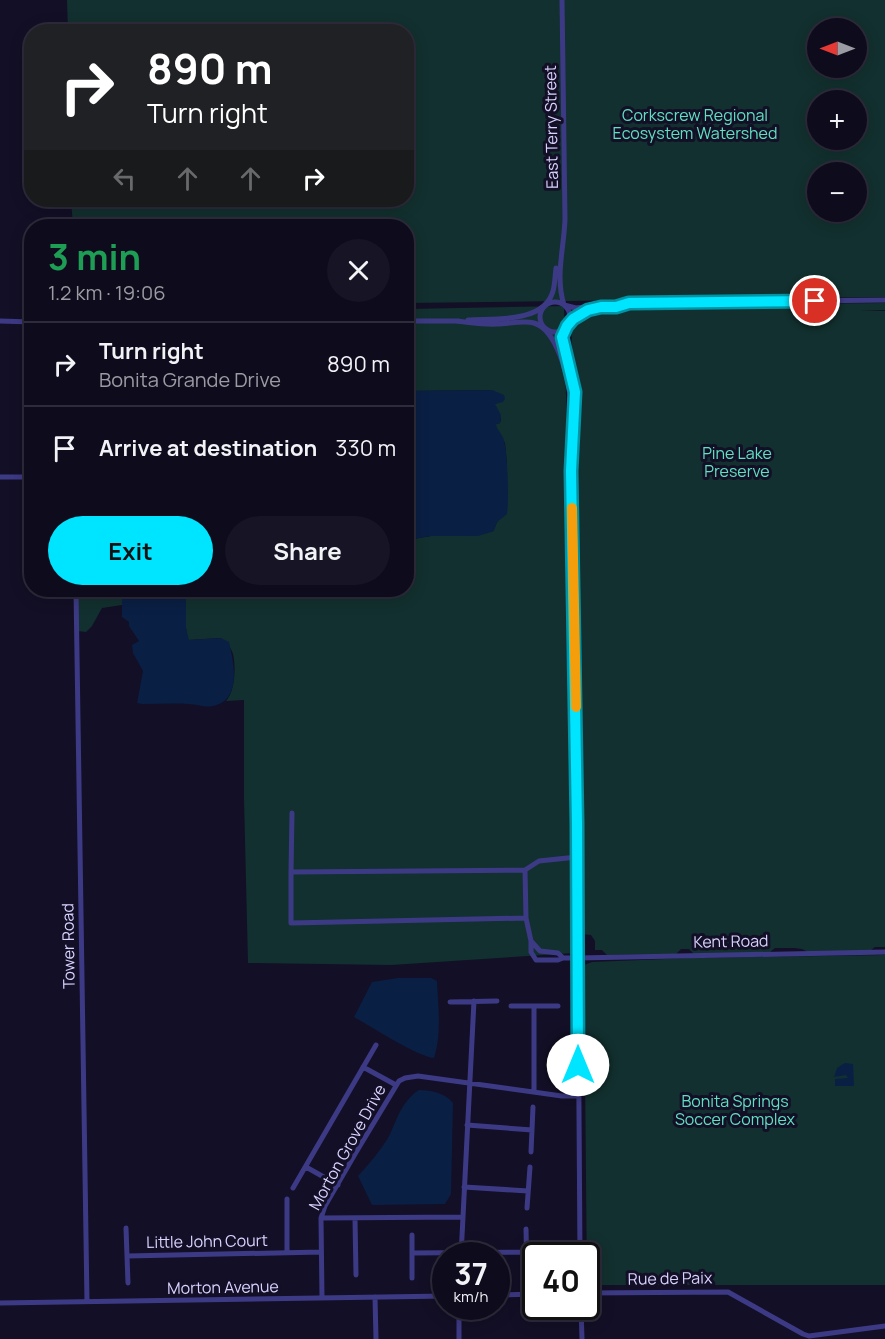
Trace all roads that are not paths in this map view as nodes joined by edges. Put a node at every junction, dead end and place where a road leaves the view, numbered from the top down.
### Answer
1 (562, 0) edge
2 (561, 254) junction
3 (885, 300) edge
4 (626, 303) junction
5 (546, 304) junction
6 (564, 305) junction
7 (0, 321) edge
8 (414, 321) edge
9 (455, 321) junction
10 (24, 322) edge
11 (567, 326) junction
12 (544, 329) junction
13 (571, 471) junction
14 (0, 477) edge
15 (24, 477) edge
16 (76, 597) edge
17 (291, 813) dead end
18 (577, 857) junction
19 (525, 870) junction
20 (291, 873) junction
21 (526, 918) junction
22 (531, 941) junction
23 (538, 947) junction
24 (885, 952) edge
25 (531, 953) junction
26 (563, 958) junction
27 (578, 958) junction
28 (474, 1001) junction
29 (496, 1001) dead end
30 (450, 1002) dead end
31 (510, 1006) dead end
32 (534, 1006) junction
33 (558, 1006) dead end
34 (376, 1045) dead end
35 (363, 1067) junction
36 (470, 1083) junction
37 (396, 1085) junction
38 (534, 1092) junction
39 (578, 1096) junction
40 (533, 1107) dead end
41 (467, 1125) junction
42 (532, 1130) junction
43 (531, 1152) dead end
44 (306, 1167) junction
45 (530, 1167) dead end
46 (338, 1185) junction
47 (464, 1187) junction
48 (293, 1188) dead end
49 (528, 1191) junction
50 (287, 1199) dead end
51 (527, 1208) dead end
52 (462, 1217) junction
53 (321, 1218) junction
54 (355, 1219) junction
55 (126, 1228) dead end
56 (526, 1229) dead end
57 (412, 1235) dead end
58 (461, 1242) edge
59 (526, 1242) edge
60 (580, 1242) edge
61 (287, 1252) junction
62 (321, 1252) junction
63 (412, 1253) junction
64 (432, 1253) edge
65 (127, 1256) junction
66 (356, 1275) dead end
67 (412, 1278) dead end
68 (128, 1283) dead end
69 (600, 1293) edge
70 (432, 1296) edge
71 (375, 1297) junction
72 (322, 1298) junction
73 (87, 1302) junction
74 (0, 1304) edge
75 (459, 1320) edge
76 (581, 1320) edge
77 (885, 1326) edge
78 (376, 1339) edge
79 (459, 1339) edge
80 (582, 1339) edge

1 - 2 street, East Terry Street
2 - 5 street, East Terry Street
2 - 6 street, East Terry Street
3 - 4 street
4 - 6 street
4 - 11 street
5 - 6 street
5 - 9 street
5 - 12 street
6 - 11 street
7 - 10 street
8 - 9 street
9 - 12 street
11 - 12 street
11 - 13 street
12 - 13 street
13 - 18 street
14 - 15 street
16 - 73 street, Tower Road
17 - 20 street
18 - 19 street
18 - 27 street
19 - 20 street
19 - 21 street
20 - 21 street
21 - 22 street
22 - 23 street
22 - 25 street
23 - 25 street
23 - 26 street
24 - 27 street, Kent Road
25 - 26 street, Kent Road
26 - 27 street, Kent Road
27 - 39 street
28 - 29 street
28 - 30 street
28 - 36 street
31 - 32 street
32 - 33 street
32 - 38 street
34 - 35 street
35 - 37 street
35 - 44 street
36 - 37 street, Morton Grove Drive
36 - 38 street, Morton Grove Drive
36 - 41 street
37 - 46 street, Morton Grove Drive
38 - 39 street, Morton Grove Drive
39 - 60 street
40 - 42 street
41 - 42 street
41 - 47 street
42 - 43 street
44 - 46 street
44 - 48 street
45 - 49 street
46 - 53 street, Morton Grove Drive
47 - 49 street
47 - 52 street
49 - 51 street
50 - 61 street, Little John Court
52 - 54 street
52 - 58 street
53 - 54 street
53 - 62 street, Morton Grove Drive
54 - 66 street
55 - 65 street, Little John Court
56 - 59 street
57 - 63 street
61 - 62 street, Little John Court
61 - 65 street, Little John Court
62 - 72 street, Morton Grove Drive
63 - 64 street
63 - 67 street
65 - 68 street, Little John Court
69 - 77 street, Rue de Paix
70 - 71 street, Morton Avenue
71 - 72 street, Morton Avenue
71 - 78 street
72 - 73 street, Morton Avenue
73 - 74 street, Morton Avenue
75 - 79 street
76 - 80 street

